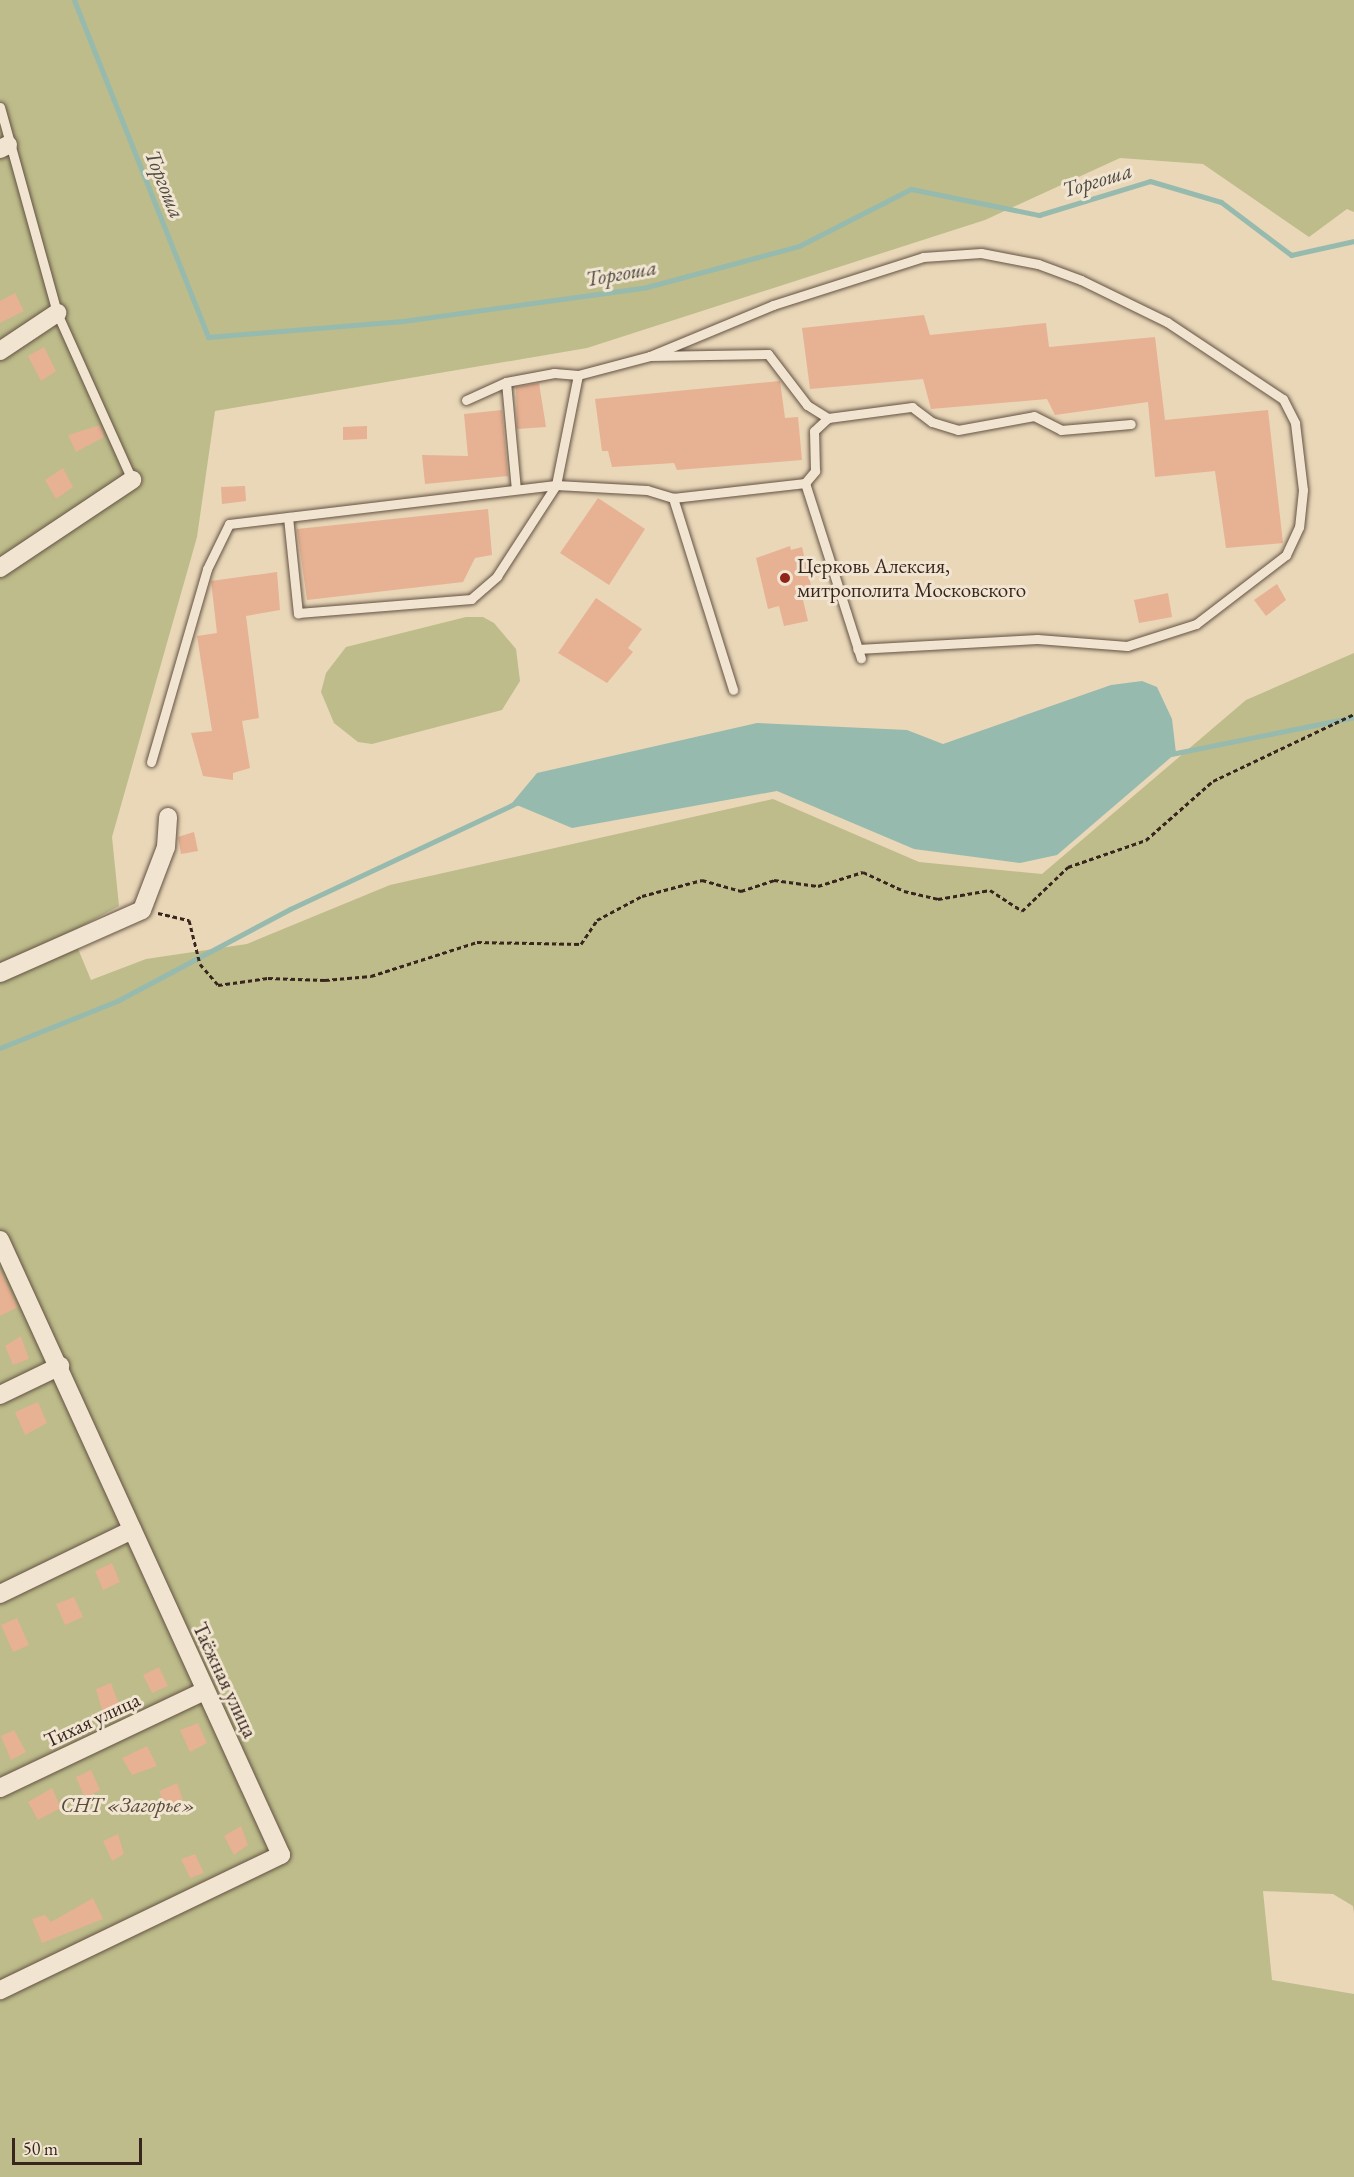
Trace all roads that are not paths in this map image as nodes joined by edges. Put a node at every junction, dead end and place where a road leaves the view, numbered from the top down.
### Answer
1 (0, 107) edge
2 (4, 147) edge
3 (57, 313) junction
4 (0, 351) edge
5 (650, 356) junction
6 (578, 375) junction
7 (506, 382) junction
8 (465, 400) dead end
9 (828, 418) junction
10 (1131, 424) dead end
11 (132, 480) joint
12 (805, 483) junction
13 (556, 484) junction
14 (516, 489) junction
15 (673, 498) junction
16 (288, 517) junction
17 (0, 568) edge
18 (733, 690) dead end
19 (151, 762) dead end
20 (168, 817) dead end
21 (0, 973) edge
22 (0, 1240) edge
23 (60, 1366) junction
24 (0, 1395) edge
25 (132, 1530) junction
26 (0, 1594) edge
27 (204, 1692) junction
28 (0, 1788) edge
29 (0, 1990) edge

1 - 2 lane
2 - 3 lane
3 - 4 street
3 - 11 lane
5 - 6 lane
5 - 9 lane
5 - 12 lane
6 - 7 lane
6 - 13 lane
7 - 8 lane
7 - 14 lane
9 - 10 lane
9 - 12 lane
11 - 17 street
12 - 15 lane
13 - 14 lane
13 - 15 lane
13 - 16 lane
14 - 16 lane
15 - 18 lane
16 - 19 lane
20 - 21 street
22 - 23 street, Таёжная улица
23 - 24 street
23 - 25 street, Таёжная улица
25 - 26 street
25 - 27 street, Таёжная улица
27 - 28 street, Тихая улица
27 - 29 street, Таёжная улица

